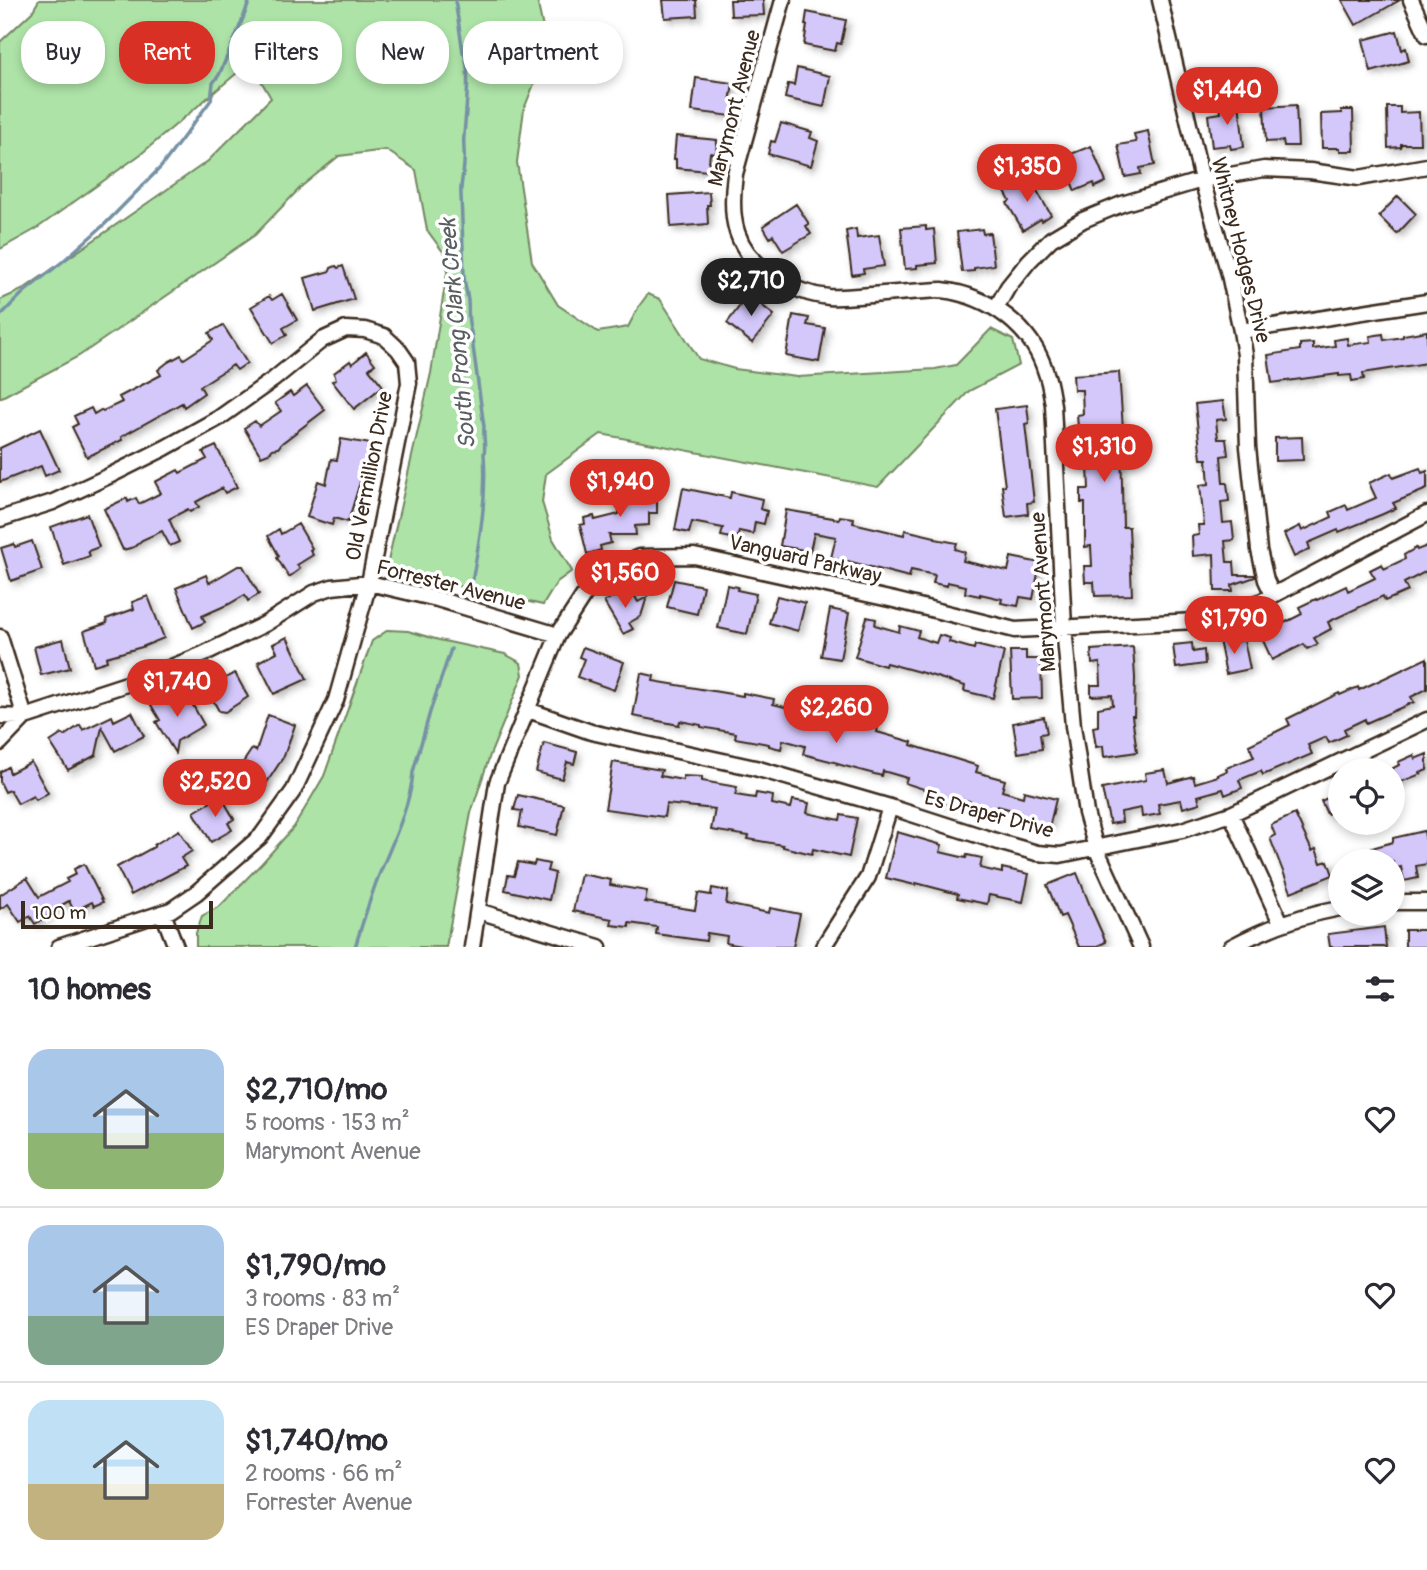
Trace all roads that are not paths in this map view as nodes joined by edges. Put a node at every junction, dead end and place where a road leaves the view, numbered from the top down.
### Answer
1 (783, 0) edge
2 (1160, 0) edge
3 (1411, 0) edge
4 (1427, 35) edge
5 (1427, 166) edge
6 (1202, 180) junction
7 (1427, 302) edge
8 (996, 308) junction
9 (1241, 331) junction
10 (1427, 513) edge
11 (0, 519) edge
12 (369, 583) junction
13 (1273, 595) junction
14 (1064, 628) junction
15 (558, 635) junction
16 (0, 637) edge
17 (528, 710) junction
18 (0, 716) edge
19 (25, 718) junction
20 (1427, 720) edge
21 (0, 743) edge
22 (890, 807) junction
23 (1231, 814) junction
24 (1096, 848) junction
25 (1405, 902) edge
26 (1427, 902) edge
27 (1328, 910) edge
28 (478, 911) junction
29 (163, 913) junction
30 (1281, 923) junction
31 (59, 947) edge
32 (176, 947) edge
33 (472, 947) edge
34 (599, 947) edge
35 (823, 947) edge
36 (1141, 947) edge
37 (1231, 947) edge

1 - 8 street, Marymont Avenue
2 - 6 street, Whitney Hodges Drive
3 - 4 street
5 - 6 street
6 - 8 street
6 - 9 street, Whitney Hodges Drive
7 - 9 street
8 - 14 street, Marymont Avenue
9 - 13 street, Whitney Hodges Drive
10 - 13 street
11 - 12 street, Old Vermillion Drive
12 - 15 street, Forrester Avenue
12 - 19 street, Forrester Avenue
12 - 29 street, Old Vermillion Drive
13 - 14 street
14 - 15 street, Vanguard Parkway
14 - 24 street, Marymont Avenue
15 - 17 street, Vanguard Parkway
16 - 19 street
17 - 22 street, Es Draper Drive
17 - 28 street, Vanguard Parkway
18 - 19 street, Forrester Avenue
19 - 21 street, Forrester Avenue
20 - 23 street, Es Draper Drive
22 - 24 street, Es Draper Drive
22 - 35 street
23 - 24 street, Es Draper Drive
23 - 30 street
24 - 36 street, Marymont Avenue
25 - 26 street
27 - 30 street
28 - 33 street, Vanguard Parkway
28 - 34 street
29 - 31 street, Old Vermillion Drive
29 - 32 street
30 - 37 street

